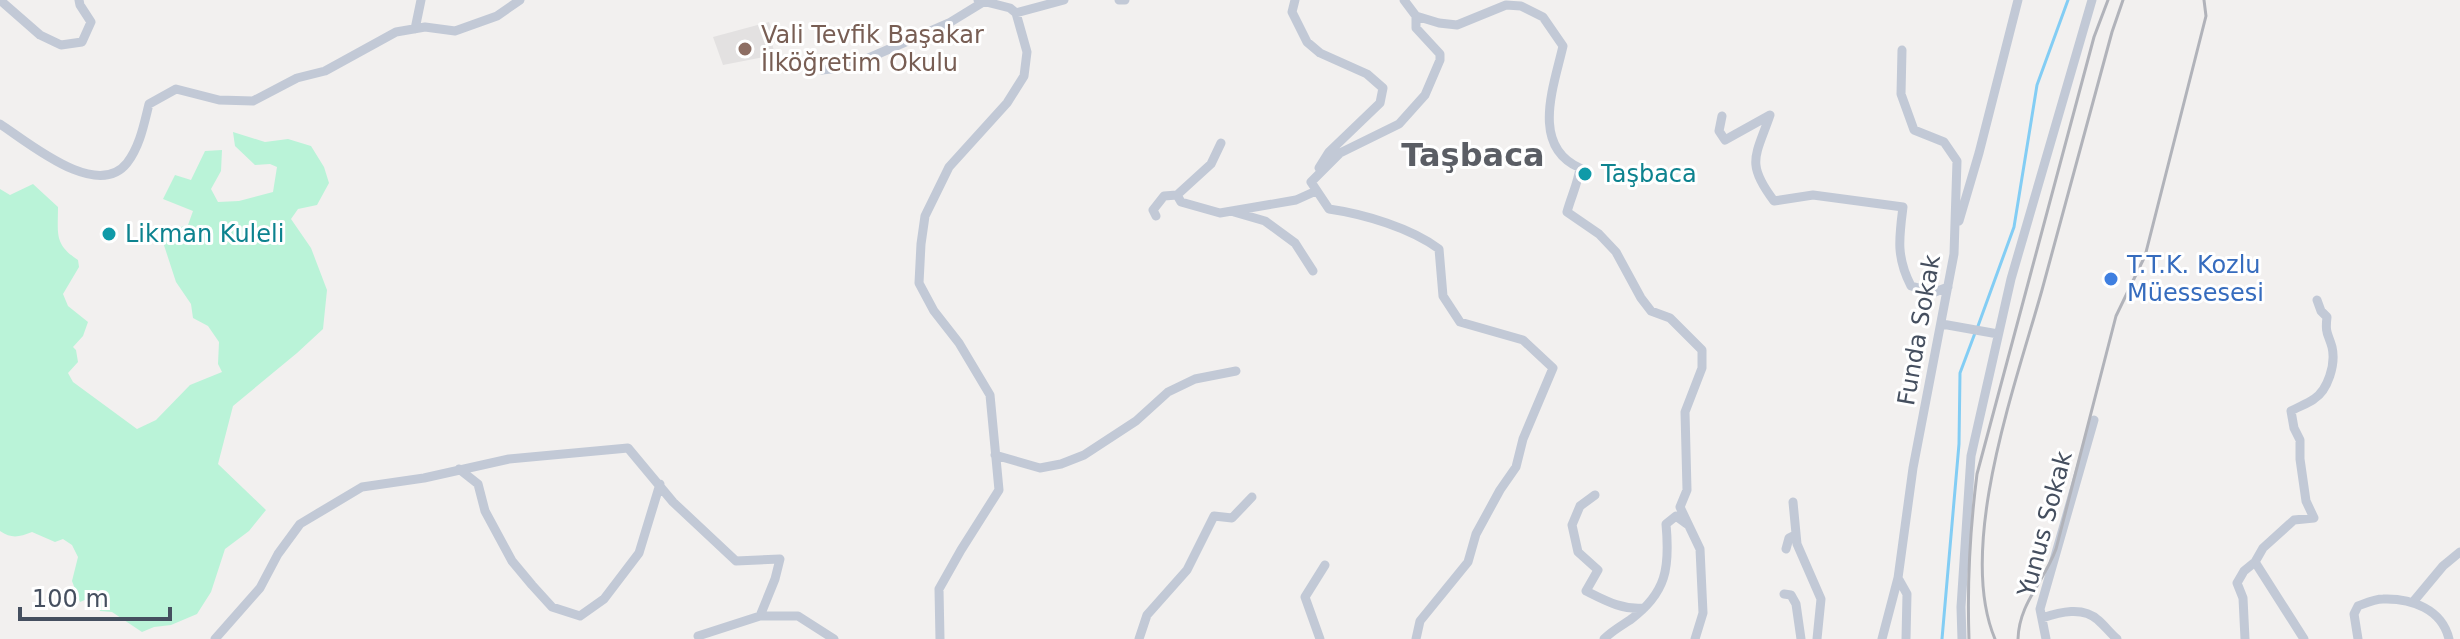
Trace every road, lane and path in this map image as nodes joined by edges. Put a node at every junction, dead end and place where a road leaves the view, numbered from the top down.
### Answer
1 (0, 0) edge
2 (79, 0) edge
3 (421, 0) edge
4 (520, 0) edge
5 (1064, 0) edge
6 (1119, 0) edge
7 (1125, 0) edge
8 (1295, 0) edge
9 (1404, 0) edge
10 (2018, 0) edge
11 (2092, 0) edge
12 (981, 1) edge
13 (1520, 3) edge
14 (1016, 13) junction
15 (1416, 16) junction
16 (415, 29) junction
17 (1902, 50) dead end
18 (822, 70) dead end
19 (1722, 116) dead end
20 (0, 124) edge
21 (1221, 143) dead end
22 (1314, 186) junction
23 (1177, 195) junction
24 (1231, 211) junction
25 (1156, 216) dead end
26 (1954, 235) junction
27 (1313, 271) dead end
28 (1948, 287) junction
29 (2317, 300) dead end
30 (1942, 324) junction
31 (1998, 334) junction
32 (1236, 371) dead end
33 (2094, 420) dead end
34 (995, 455) junction
35 (459, 469) junction
36 (660, 484) junction
37 (1595, 495) dead end
38 (1252, 497) dead end
39 (1793, 502) dead end
40 (1688, 525) junction
41 (1795, 535) junction
42 (1786, 549) dead end
43 (2460, 552) edge
44 (2255, 562) junction
45 (1325, 565) dead end
46 (1898, 578) junction
47 (1784, 594) dead end
48 (2413, 602) junction
49 (1644, 608) junction
50 (760, 616) junction
51 (2042, 618) junction
52 (698, 636) dead end
53 (215, 639) edge
54 (834, 639) edge
55 (940, 639) edge
56 (1139, 639) edge
57 (1320, 639) edge
58 (1416, 639) edge
59 (1604, 639) edge
60 (1695, 639) edge
61 (1801, 639) edge
62 (1817, 639) edge
63 (1882, 639) edge
64 (1906, 639) edge
65 (1962, 639) edge
66 (2046, 639) edge
67 (2117, 639) edge
68 (2245, 639) edge
69 (2304, 639) edge
70 (2358, 639) edge
71 (2449, 639) edge

1 - 2 street
3 - 16 street
4 - 16 street
5 - 14 street
6 - 7 street
8 - 22 street
9 - 15 street
10 - 26 street
11 - 31 street
12 - 14 street
12 - 18 street
13 - 15 street
13 - 40 street
14 - 34 street
15 - 22 street
16 - 20 street
17 - 26 street, Funda Sokak
19 - 28 street
21 - 23 street
22 - 24 street
22 - 58 street
23 - 24 street
23 - 25 street
24 - 27 street
26 - 28 street, Funda Sokak
28 - 30 street, Funda Sokak
29 - 44 street
30 - 31 street
30 - 46 street, Funda Sokak
31 - 65 street
32 - 34 street
33 - 51 street, Yunus Sokak
34 - 55 street
35 - 36 street
35 - 36 street
35 - 53 street
36 - 50 street
37 - 49 street
38 - 56 street
39 - 41 street
40 - 49 street
40 - 60 street
41 - 42 street
41 - 62 street
43 - 48 street
44 - 68 street
44 - 69 street
45 - 57 street
46 - 63 street, Funda Sokak
46 - 64 street
47 - 61 street
48 - 70 street
48 - 71 street
49 - 59 street
50 - 52 street
50 - 54 street
51 - 66 street, Yunus Sokak
51 - 67 street

